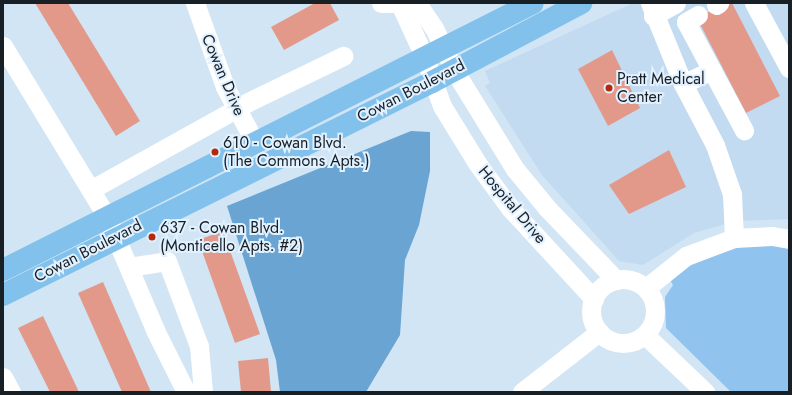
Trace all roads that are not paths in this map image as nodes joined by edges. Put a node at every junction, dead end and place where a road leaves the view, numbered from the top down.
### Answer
1 (195, 3) edge
2 (381, 3) edge
3 (409, 3) edge
4 (417, 3) edge
5 (533, 3) edge
6 (581, 3) edge
7 (676, 3) edge
8 (754, 3) edge
9 (400, 4) edge
10 (649, 7) edge
11 (692, 18) dead end
12 (782, 39) edge
13 (3, 46) edge
14 (434, 53) junction
15 (343, 56) dead end
16 (789, 68) edge
17 (454, 70) junction
18 (712, 70) junction
19 (432, 82) junction
20 (683, 84) junction
21 (235, 109) junction
22 (744, 130) dead end
23 (256, 144) junction
24 (92, 189) junction
25 (107, 217) junction
26 (116, 237) junction
27 (734, 238) junction
28 (789, 239) edge
29 (129, 266) junction
30 (3, 270) edge
31 (616, 280) junction
32 (646, 288) junction
33 (3, 295) edge
34 (594, 299) junction
35 (599, 332) junction
36 (645, 335) junction
37 (186, 392) edge
38 (203, 392) edge
39 (522, 392) edge
40 (705, 392) edge

1 - 21 street, Cowan Drive
2 - 9 street
3 - 9 street
4 - 14 street
5 - 14 main road, Cowan Boulevard
6 - 17 main road, Cowan Boulevard
7 - 10 street
8 - 12 street
9 - 14 street
10 - 20 street
11 - 18 street
12 - 16 street
13 - 24 street
14 - 17 street, Hospital Drive
14 - 19 street, Hospital Drive
14 - 23 main road, Cowan Boulevard
15 - 21 street
17 - 19 main road, Cowan Boulevard
17 - 31 street, Hospital Drive
18 - 20 street
18 - 22 street
19 - 26 main road, Cowan Boulevard
19 - 34 street, Hospital Drive
20 - 27 street
21 - 23 street, Cowan Drive
21 - 24 street
23 - 25 main road, Cowan Boulevard
24 - 25 street
25 - 26 street
25 - 30 main road, Cowan Boulevard
26 - 29 street
26 - 33 main road, Cowan Boulevard
27 - 28 street
27 - 32 street
29 - 37 street
29 - 38 street
31 - 32 street
31 - 34 street
32 - 36 street
34 - 35 street
35 - 36 street
35 - 39 street
36 - 40 street

